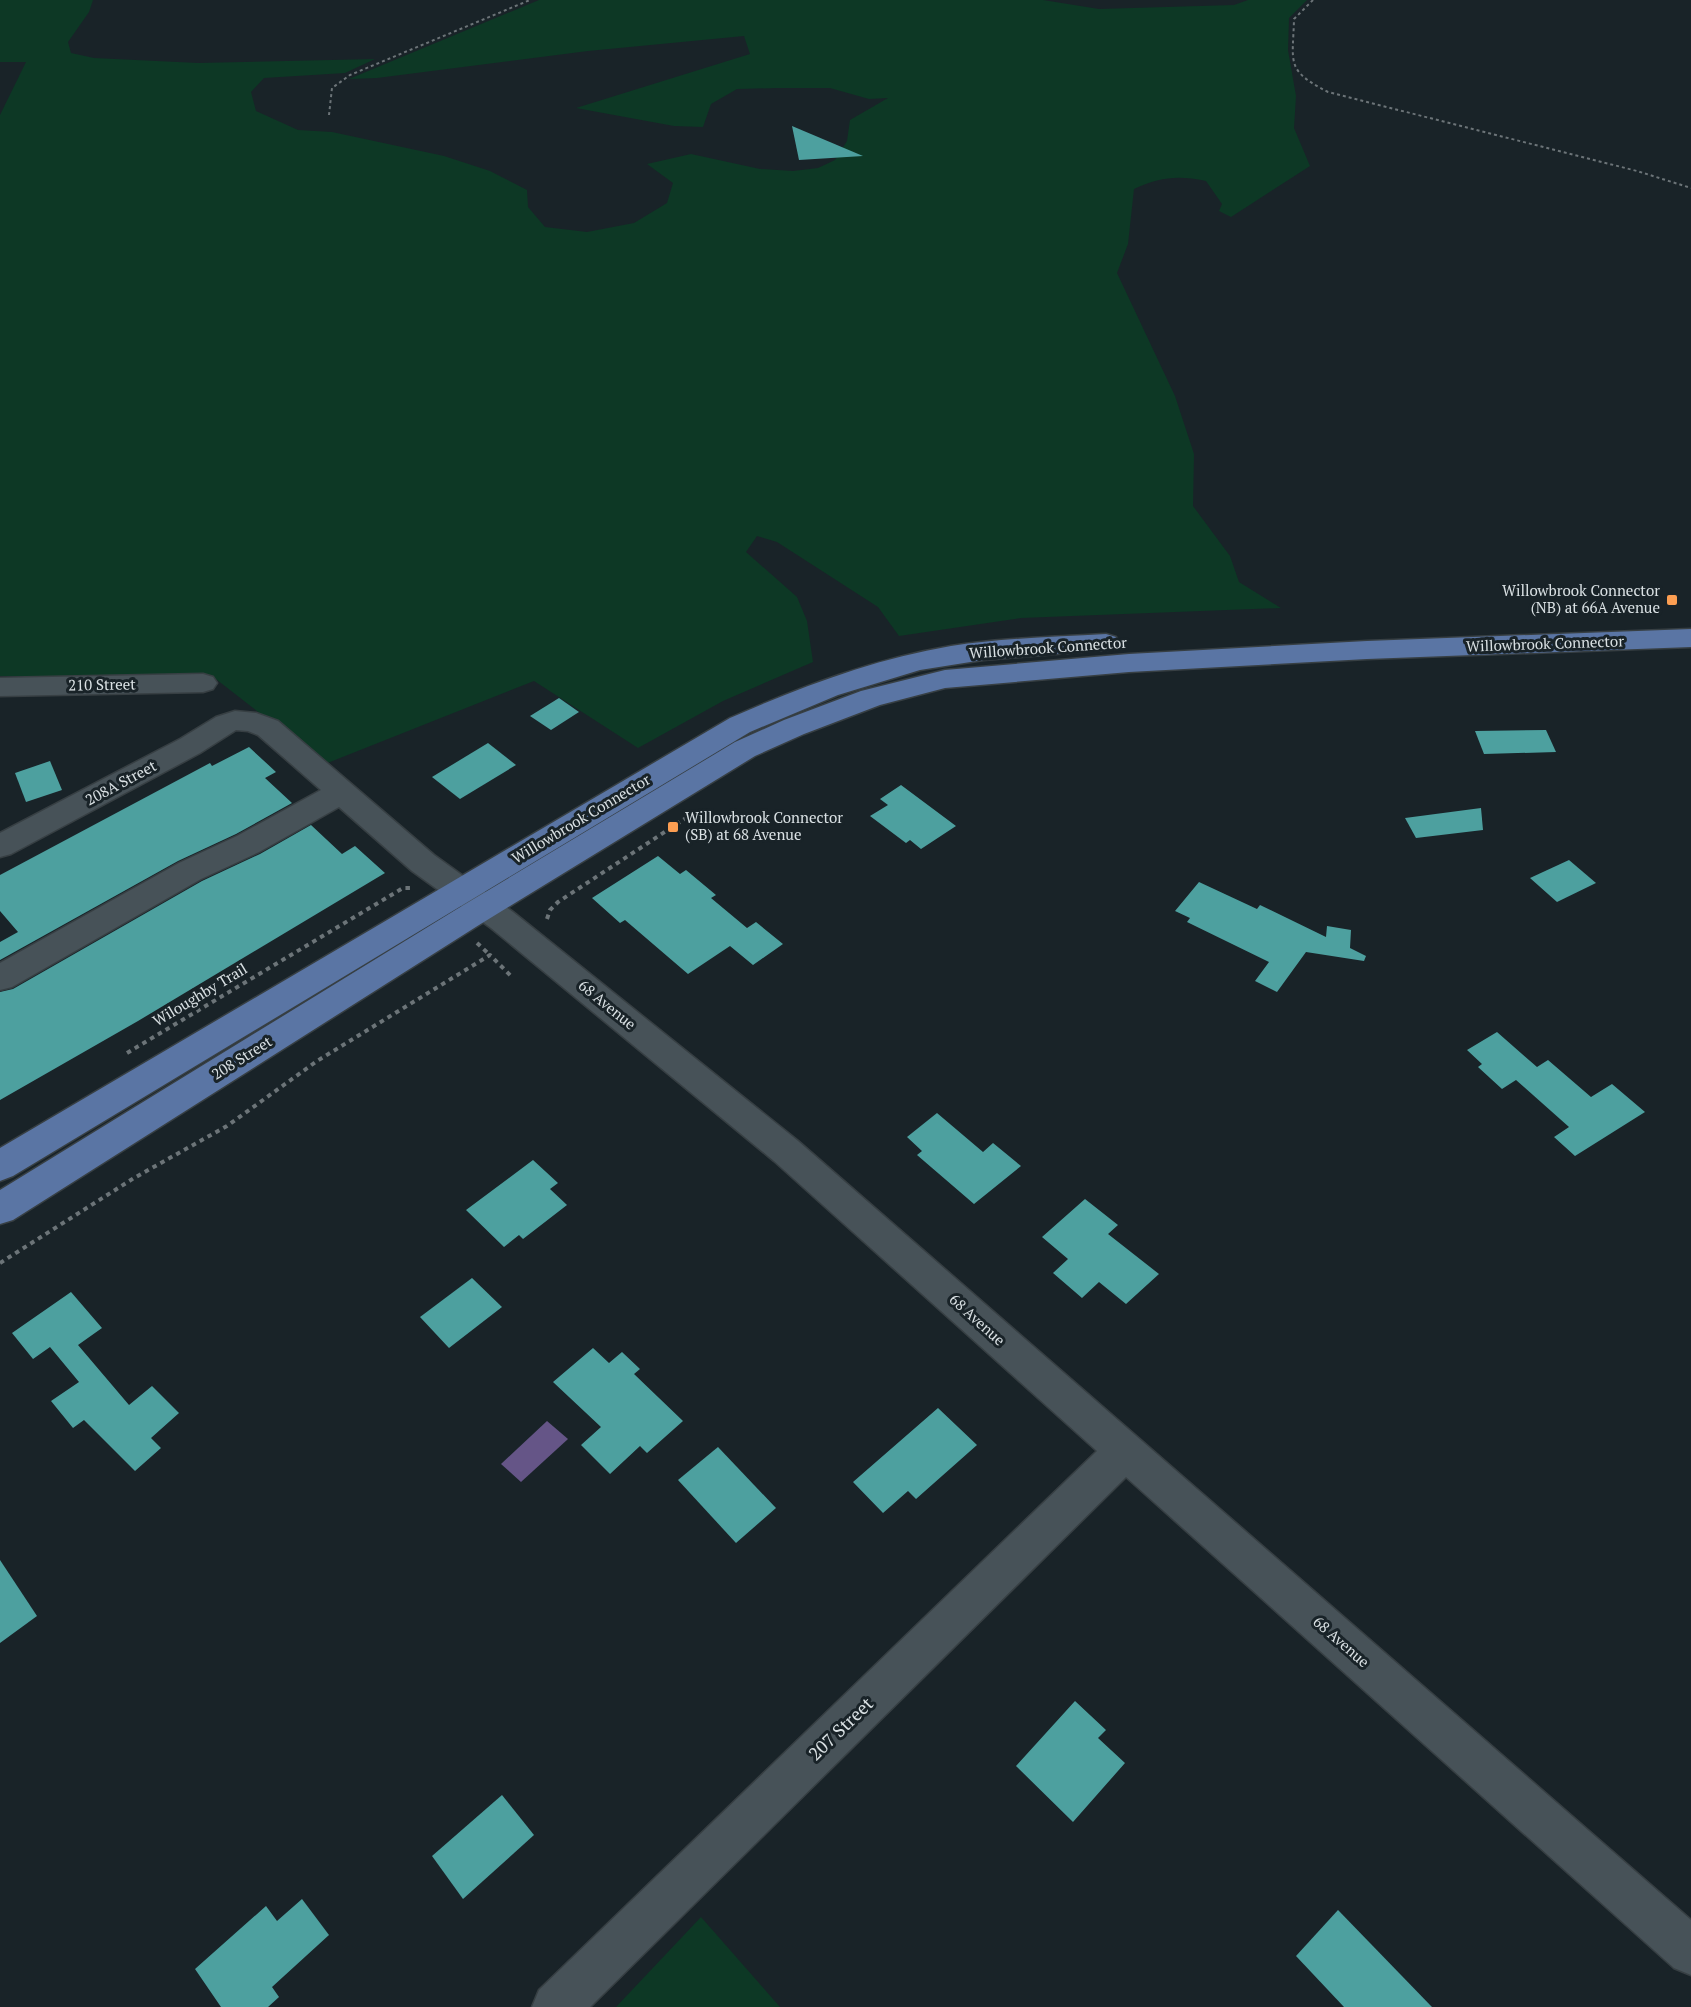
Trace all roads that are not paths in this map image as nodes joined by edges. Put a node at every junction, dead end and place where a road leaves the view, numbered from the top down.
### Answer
1 (1691, 618) edge
2 (1691, 638) edge
3 (203, 683) dead end
4 (0, 687) edge
5 (241, 721) joint
6 (342, 792) junction
7 (0, 846) edge
8 (473, 899) junction
9 (0, 978) edge
10 (0, 1166) edge
11 (0, 1209) edge
12 (1125, 1451) junction
13 (1691, 1951) edge
14 (556, 2007) edge

1 - 8 main road, Willowbrook Connector
2 - 8 main road, Willowbrook Connector
3 - 4 street, 210 Street
5 - 6 street, 68 Avenue
5 - 7 street, 208A Street
6 - 8 street, 68 Avenue
6 - 9 street
8 - 10 main road
8 - 11 main road, 208 Street
8 - 12 street, 68 Avenue
12 - 13 street, 68 Avenue
12 - 14 street, 207 Street

